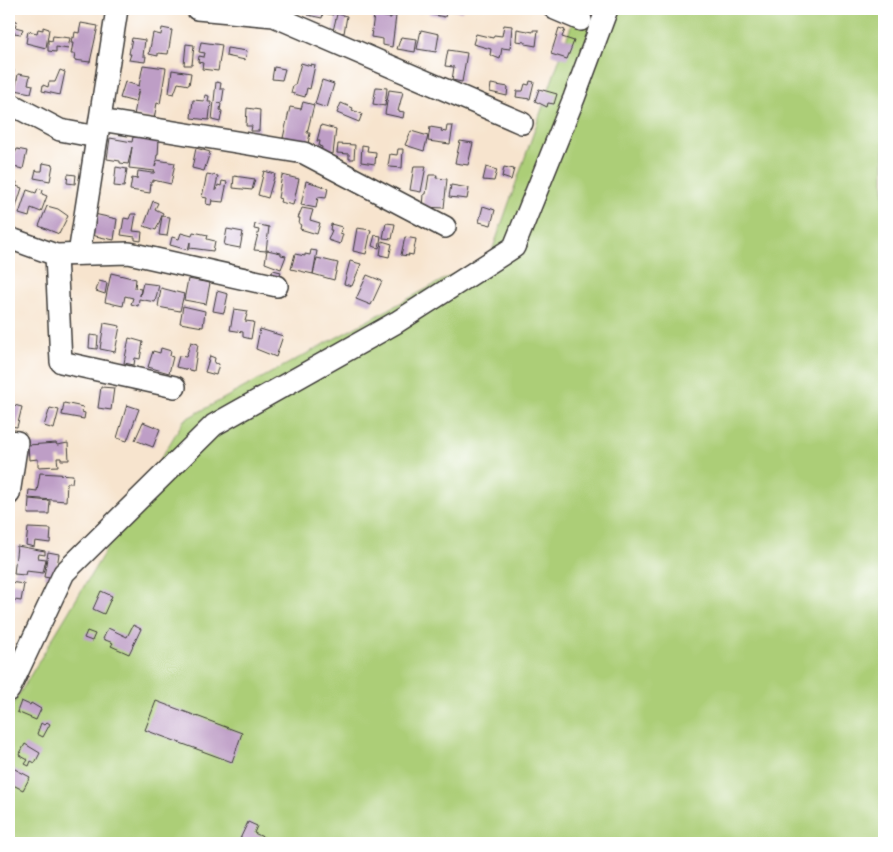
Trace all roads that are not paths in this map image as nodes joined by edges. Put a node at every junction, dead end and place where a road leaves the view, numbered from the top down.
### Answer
1 (117, 9) edge
2 (197, 9) edge
3 (555, 9) edge
4 (607, 9) edge
5 (581, 20) dead end
6 (9, 103) edge
7 (522, 123) dead end
8 (99, 129) junction
9 (445, 227) dead end
10 (9, 238) edge
11 (79, 254) junction
12 (56, 255) junction
13 (277, 286) dead end
14 (175, 387) dead end
15 (9, 441) edge
16 (9, 494) edge
17 (9, 690) edge

1 - 8 street
2 - 7 street
3 - 5 street
4 - 17 street
6 - 8 street
8 - 9 street
8 - 11 street
10 - 12 street
11 - 12 street
11 - 13 street
12 - 14 street
15 - 16 street

